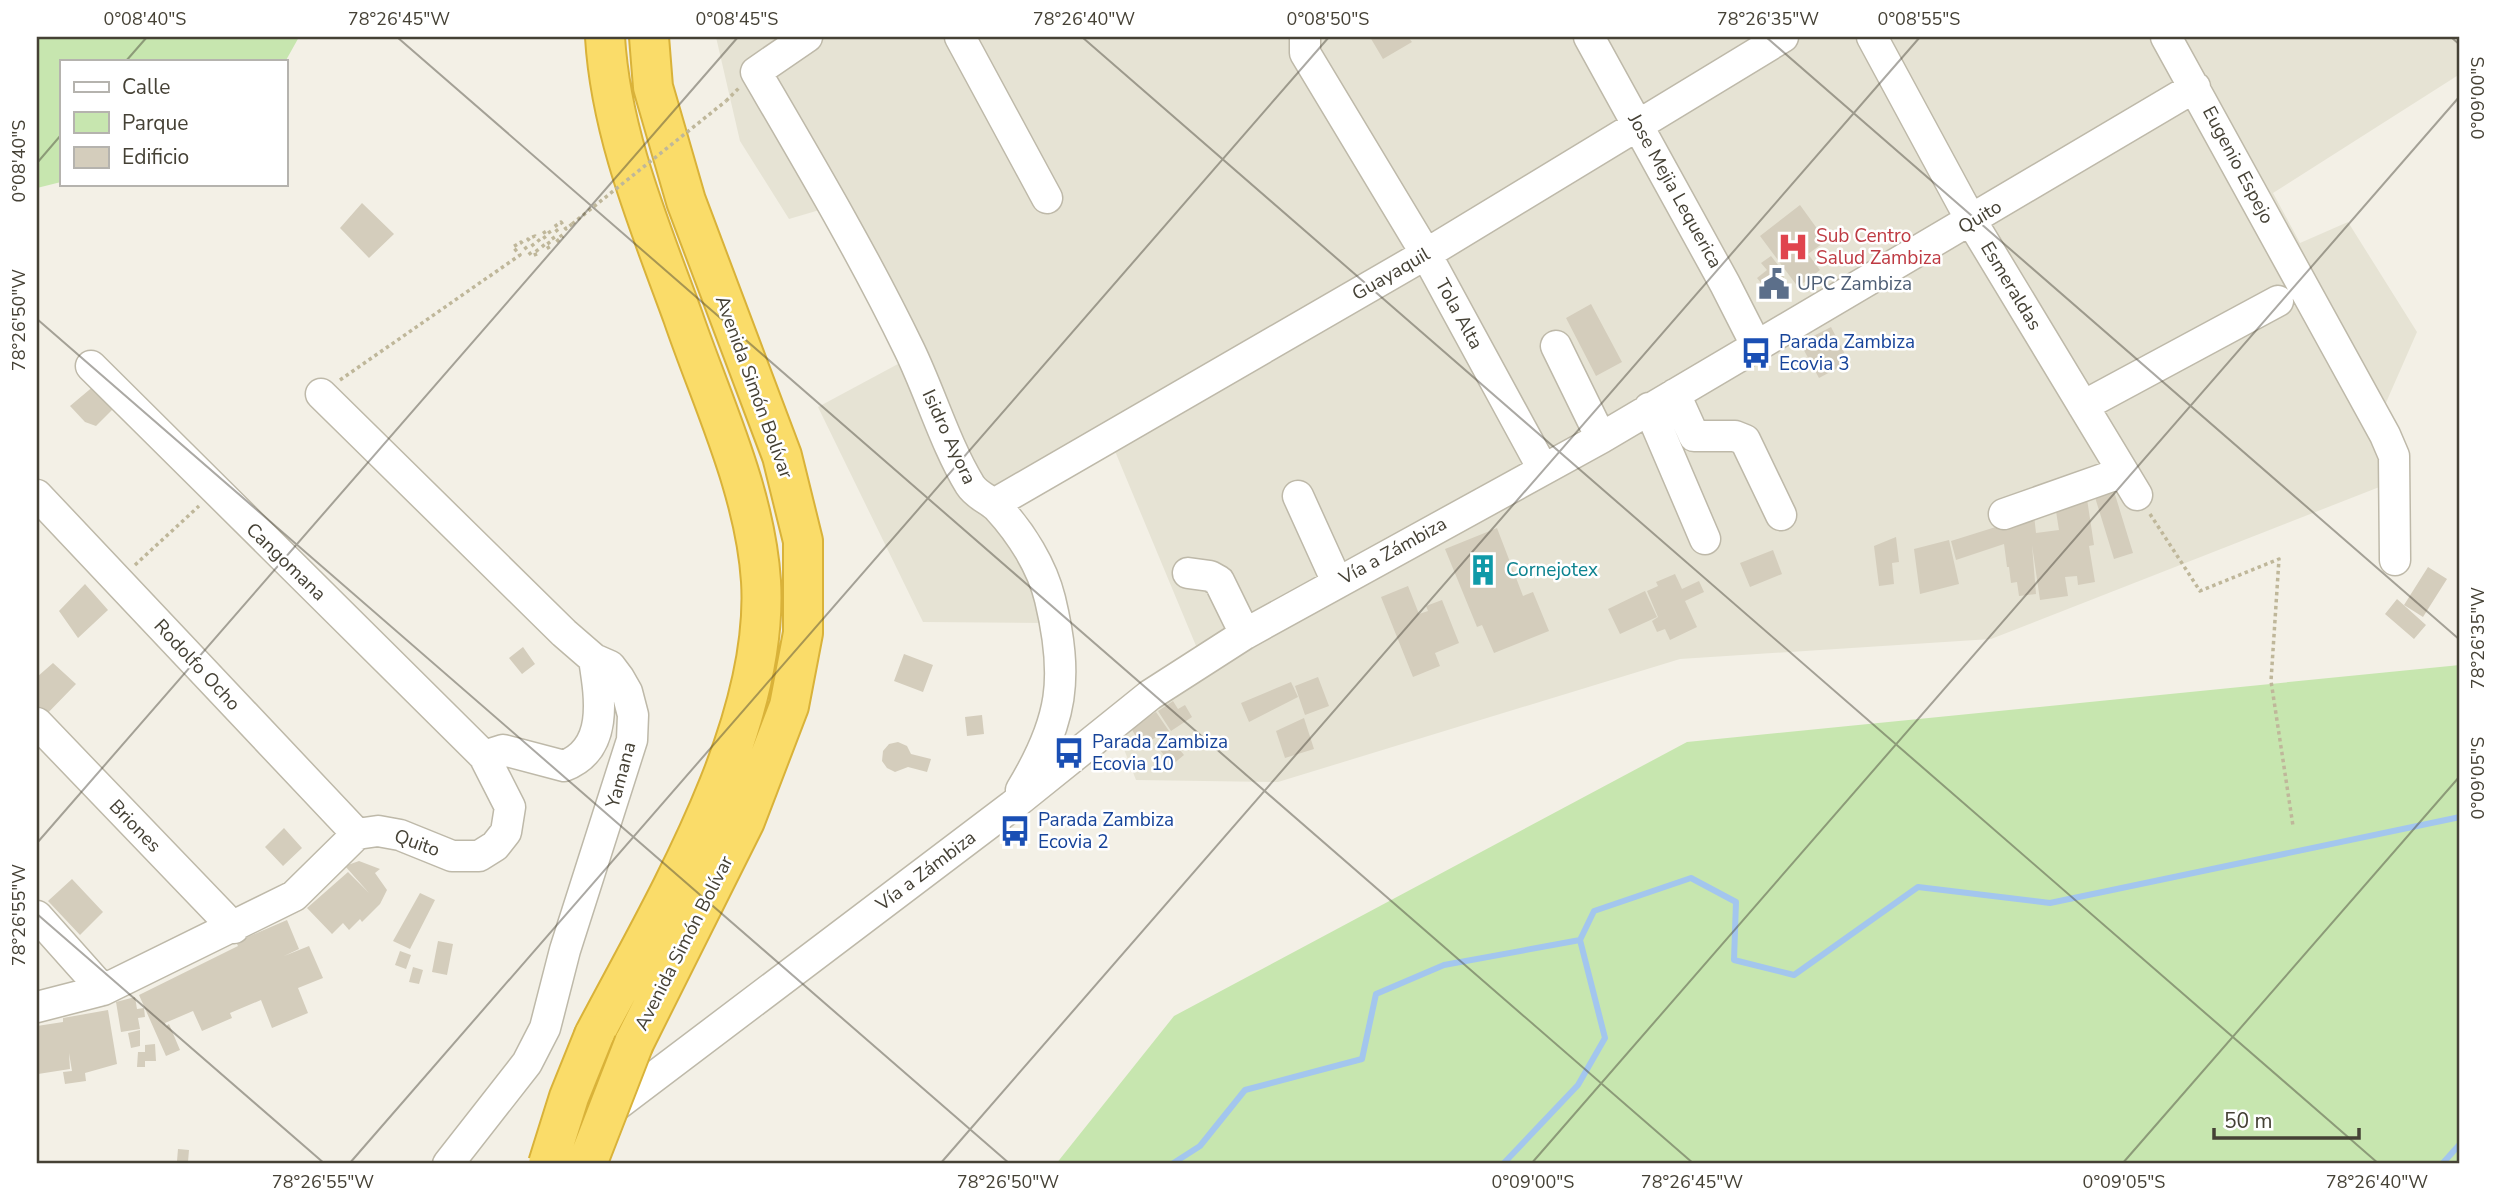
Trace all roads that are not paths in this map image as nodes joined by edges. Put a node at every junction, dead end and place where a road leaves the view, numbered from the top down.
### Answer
1 (605, 37) edge
2 (649, 37) edge
3 (807, 37) edge
4 (960, 37) edge
5 (1589, 37) edge
6 (1783, 37) edge
7 (1872, 37) edge
8 (2166, 37) edge
9 (1305, 45) edge
10 (2195, 87) junction
11 (1638, 124) junction
12 (1047, 198) dead end
13 (1972, 222) junction
14 (1426, 254) junction
15 (2277, 301) dead end
16 (1556, 346) dead end
17 (1757, 347) junction
18 (91, 366) dead end
19 (321, 394) road end
20 (1662, 401) junction
21 (2083, 406) junction
22 (1601, 439) junction
23 (1544, 469) junction
24 (37, 495) edge
25 (1298, 496) dead end
26 (995, 504) junction
27 (2004, 514) dead end
28 (1781, 515) dead end
29 (1704, 538) dead end
30 (2395, 560) dead end
31 (1188, 573) dead end
32 (1337, 582) junction
33 (1245, 634) junction
34 (594, 659) junction
35 (37, 723) edge
36 (484, 756) junction
37 (1012, 806) junction
38 (357, 835) junction
39 (37, 916) edge
40 (233, 928) junction
41 (103, 989) junction
42 (37, 1007) edge
43 (449, 1164) edge
44 (538, 1164) edge
45 (548, 1164) edge
46 (587, 1164) edge

1 - 45 highway, Avenida Simón Bolívar, bridge
2 - 46 highway, Avenida Simón Bolívar, bridge
3 - 26 street, Isidro Ayora
4 - 12 street
5 - 11 street, Jose Mejia Lequerica
6 - 11 street, Guayaquil
7 - 13 street, Esmeraldas
8 - 10 street, Eugenio Espejo
9 - 14 street, Tola Alta
10 - 13 street, Quito
10 - 30 street, Eugenio Espejo
11 - 14 street, Guayaquil
11 - 17 street, Jose Mejia Lequerica
13 - 17 street, Quito
13 - 21 street, Esmeraldas
14 - 23 street, Tola Alta
14 - 26 street, Guayaquil
15 - 21 street
16 - 22 street
17 - 20 street, Quito
18 - 36 street, Cangomana
19 - 34 street, Yamana
20 - 22 street, Quito
20 - 28 street
20 - 29 street
21 - 27 street, Esmeraldas
22 - 23 street, Quito
23 - 32 street, Vía a Zámbiza
24 - 38 street, Rodolfo Ocho
25 - 32 street
26 - 37 street, Isidro Ayora
31 - 33 street
32 - 33 street, Vía a Zámbiza
33 - 37 street, Vía a Zámbiza
34 - 36 street
34 - 43 street, Yamana
35 - 40 street, Briones
36 - 38 street, Quito
37 - 44 street, Vía a Zámbiza
38 - 40 street
39 - 41 street
40 - 41 street
41 - 42 street

